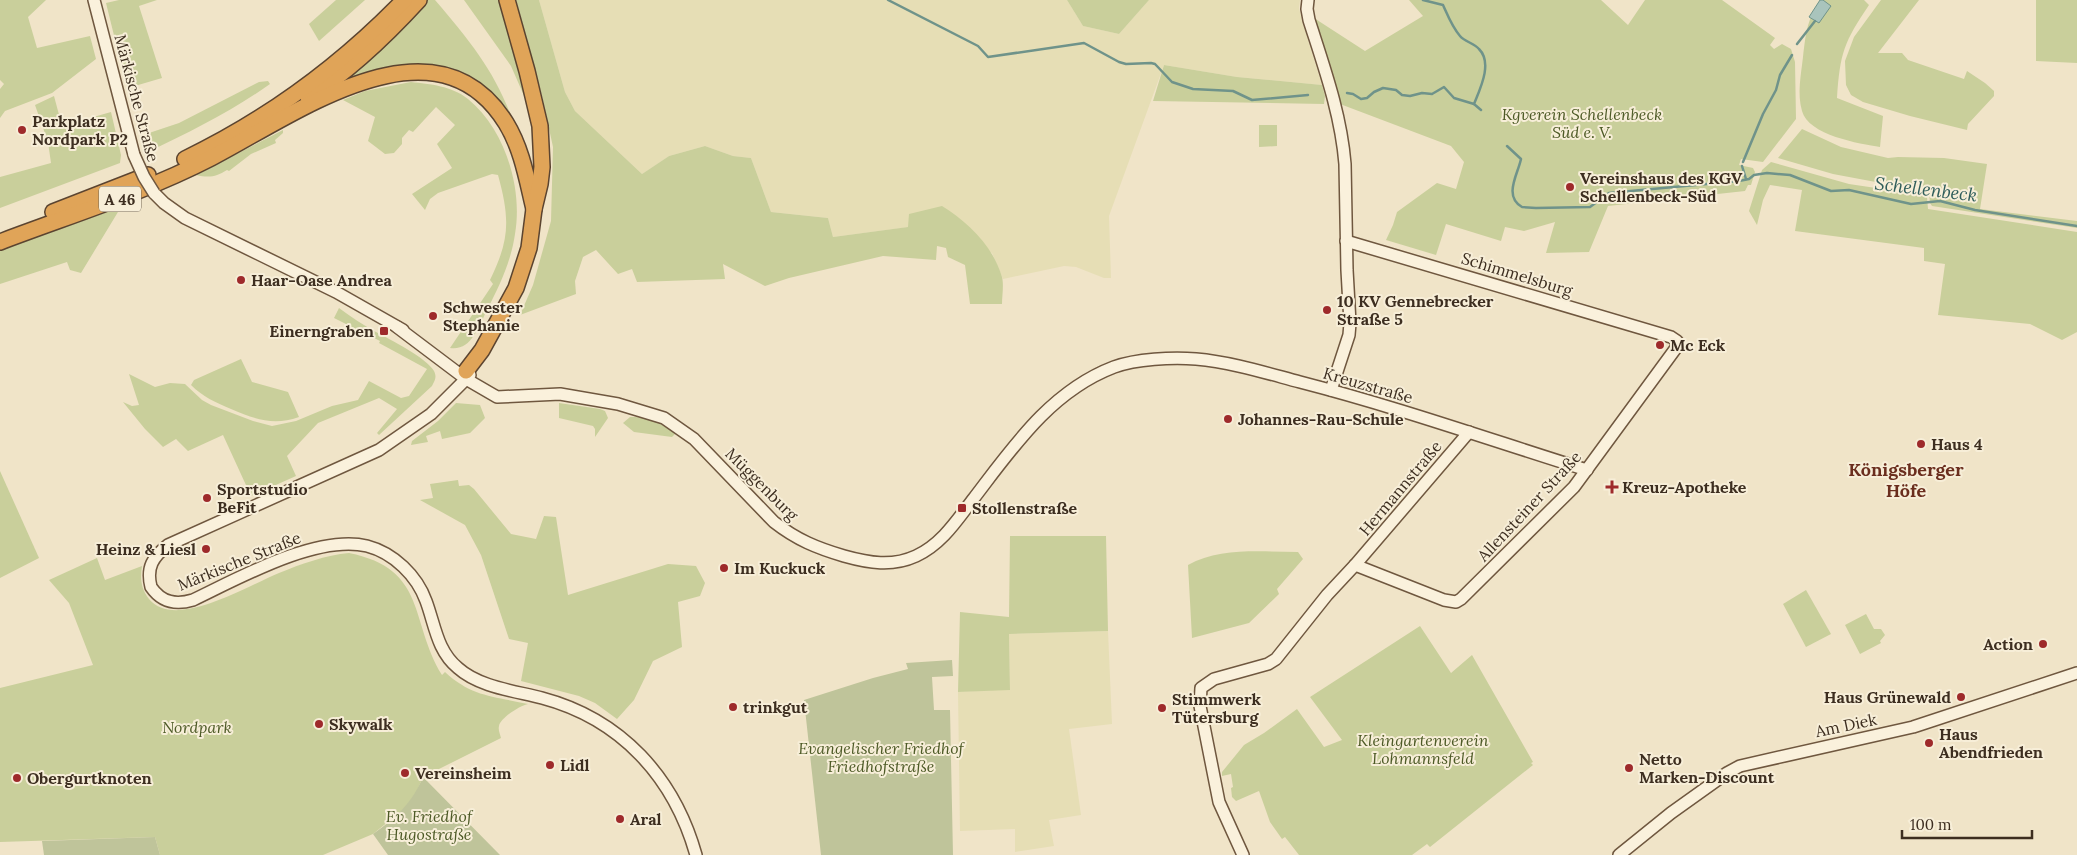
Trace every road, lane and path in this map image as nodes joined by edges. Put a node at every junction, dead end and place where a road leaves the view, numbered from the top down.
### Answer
1 (94, 0) edge
2 (507, 0) edge
3 (1308, 0) edge
4 (412, 2) edge
5 (235, 144) junction
6 (534, 209) junction
7 (0, 232) edge
8 (1346, 240) junction
9 (0, 242) edge
10 (1677, 341) joint
11 (1136, 362) joint
12 (466, 375) junction
13 (1331, 390) junction
14 (1469, 432) junction
15 (1587, 470) junction
16 (1355, 565) junction
17 (2077, 673) edge
18 (696, 855) edge
19 (1243, 855) edge
20 (1619, 855) edge

1 - 12 main road, Märkische Straße, bridge
2 - 6 highway
3 - 8 main road
4 - 5 highway, A 46
4 - 7 highway, A 46
5 - 6 highway
5 - 9 highway, A 46
6 - 12 highway
8 - 10 main road, Schimmelsburg
8 - 13 main road
10 - 15 main road, Allensteiner Straße
11 - 12 main road, Müggenburg
11 - 13 main road, Kreuzstraße
12 - 18 main road, Märkische Straße
13 - 14 main road, Kreuzstraße
14 - 15 main road, Kreuzstraße
14 - 16 main road, Hermannstraße
15 - 16 main road, Allensteiner Straße
16 - 19 main road, Hermannstraße
17 - 20 main road, Am Diek

